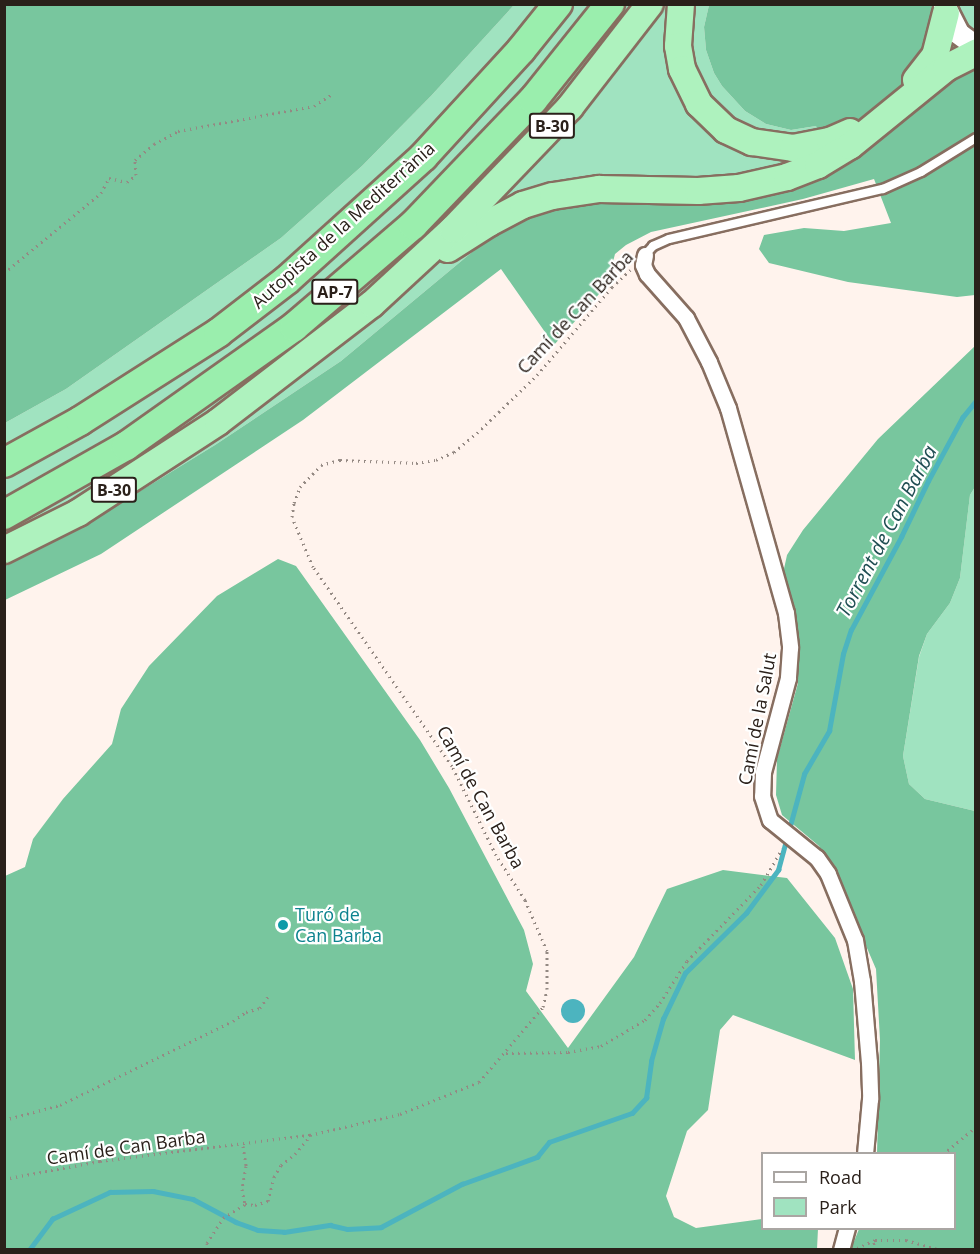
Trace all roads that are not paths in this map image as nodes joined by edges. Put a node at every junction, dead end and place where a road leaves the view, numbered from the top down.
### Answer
1 (558, 4) edge
2 (610, 4) edge
3 (650, 4) edge
4 (681, 4) edge
5 (945, 9) edge
6 (975, 46) edge
7 (975, 53) edge
8 (975, 138) edge
9 (645, 255) joint
10 (401, 277) junction
11 (4, 463) edge
12 (4, 515) edge
13 (4, 550) edge
14 (865, 1152) edge
15 (846, 1230) edge
16 (841, 1250) edge

1 - 11 highway, Autopista de la Mediterrània / AP-7
2 - 12 highway, AP-7
3 - 10 highway, B-30
4 - 5 highway
5 - 6 main road
7 - 10 highway
8 - 9 lane
9 - 14 street, Camí de la Salut
10 - 13 highway, B-30
15 - 16 street

